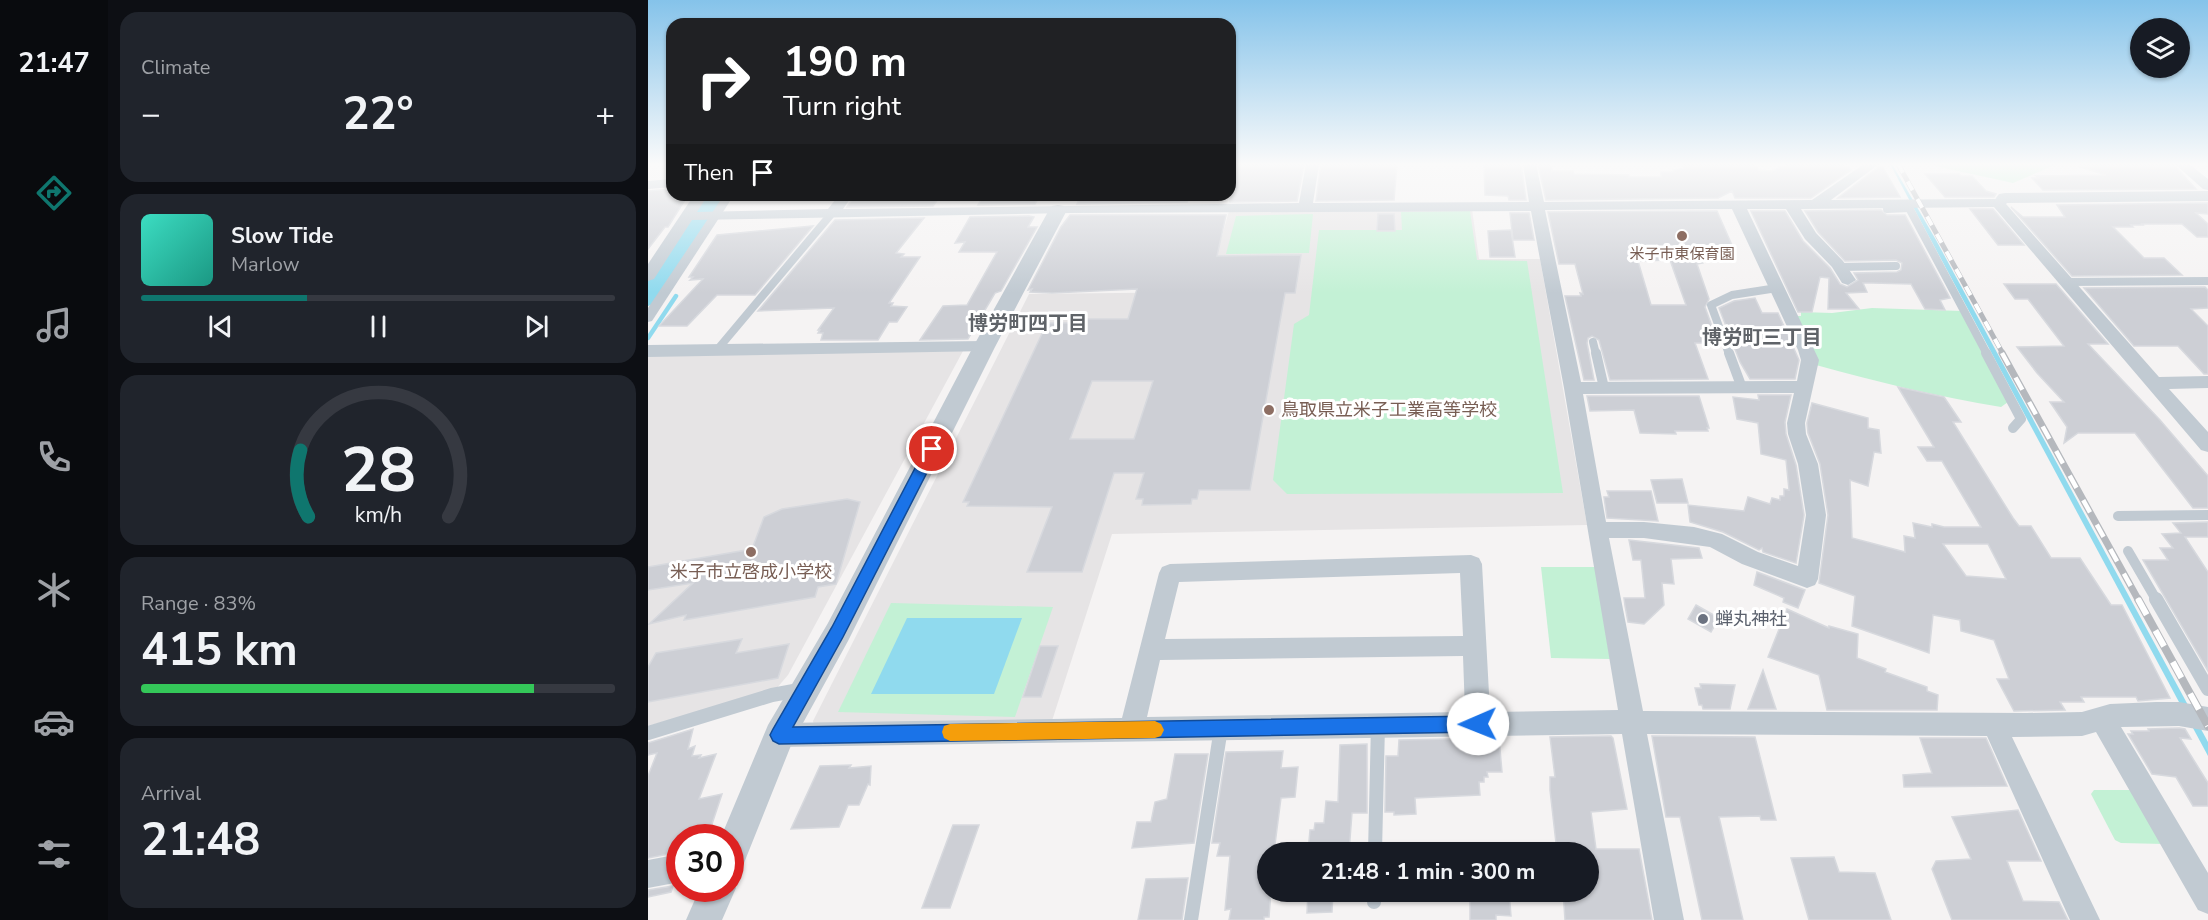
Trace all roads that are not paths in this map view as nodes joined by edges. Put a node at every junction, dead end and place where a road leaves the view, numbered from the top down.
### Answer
1 (1537, 206) edge
2 (695, 207) edge
3 (720, 207) edge
4 (837, 207) edge
5 (1004, 207) edge
6 (1068, 207) edge
7 (1221, 207) edge
8 (1429, 207) edge
9 (1738, 207) edge
10 (1792, 207) edge
11 (1901, 207) edge
12 (1908, 207) edge
13 (2006, 207) edge
14 (1305, 208) joint
15 (1887, 209) dead end
16 (833, 212) junction
17 (715, 214) junction
18 (691, 216) junction
19 (666, 248) junction
20 (648, 252) edge
21 (1896, 266) dead end
22 (1844, 273) joint
23 (648, 276) edge
24 (2208, 281) edge
25 (2066, 282) junction
26 (1777, 288) junction
27 (648, 318) edge
28 (1593, 342) dead end
29 (984, 347) junction
30 (717, 350) junction
31 (648, 351) edge
32 (2208, 382) edge
33 (2154, 383) junction
34 (1805, 387) junction
35 (1573, 388) junction
36 (1604, 388) junction
37 (1742, 388) junction
38 (2013, 428) dead end
39 (2208, 445) edge
40 (2208, 515) edge
41 (2118, 516) dead end
42 (1597, 530) junction
43 (2128, 551) dead end
44 (1475, 646) junction
45 (1152, 650) junction
46 (805, 689) junction
47 (2208, 689) edge
48 (2102, 718) junction
49 (2208, 719) edge
50 (1633, 723) junction
51 (1478, 724) junction
52 (1378, 725) junction
53 (1994, 725) junction
54 (1221, 728) junction
55 (1131, 730) junction
56 (648, 733) edge
57 (779, 735) junction
58 (743, 824) edge
59 (1375, 842) edge
60 (666, 871) edge
61 (648, 874) edge
62 (2208, 900) edge
63 (711, 902) edge
64 (704, 920) edge
65 (1191, 920) edge
66 (1669, 920) edge
67 (2085, 920) edge

1 - 35 street
2 - 18 street
3 - 17 street
4 - 16 street
5 - 16 street
6 - 29 street
7 - 14 street
8 - 14 street
9 - 26 street
10 - 22 street
11 - 15 lane
12 - 38 lane
13 - 25 street
16 - 17 street
16 - 30 lane
17 - 18 street
17 - 27 street
18 - 19 street
19 - 20 street
19 - 23 street
21 - 22 lane
24 - 25 lane
25 - 33 street
26 - 34 street
26 - 37 lane
28 - 36 lane
29 - 30 street
29 - 46 street
30 - 31 street
32 - 33 street
33 - 39 street
34 - 37 street
34 - 42 street
35 - 36 street
35 - 42 street
36 - 37 street
40 - 41 lane
42 - 50 street
43 - 47 lane
44 - 45 street
44 - 45 street
44 - 51 street
45 - 55 street
46 - 56 lane
46 - 57 street
48 - 49 street
48 - 53 street
48 - 62 street
50 - 51 street
50 - 53 street
50 - 66 street
51 - 52 street
52 - 54 street
52 - 59 lane
53 - 67 street
54 - 55 street
54 - 65 lane
55 - 57 street
57 - 58 street
60 - 61 street
63 - 64 street

